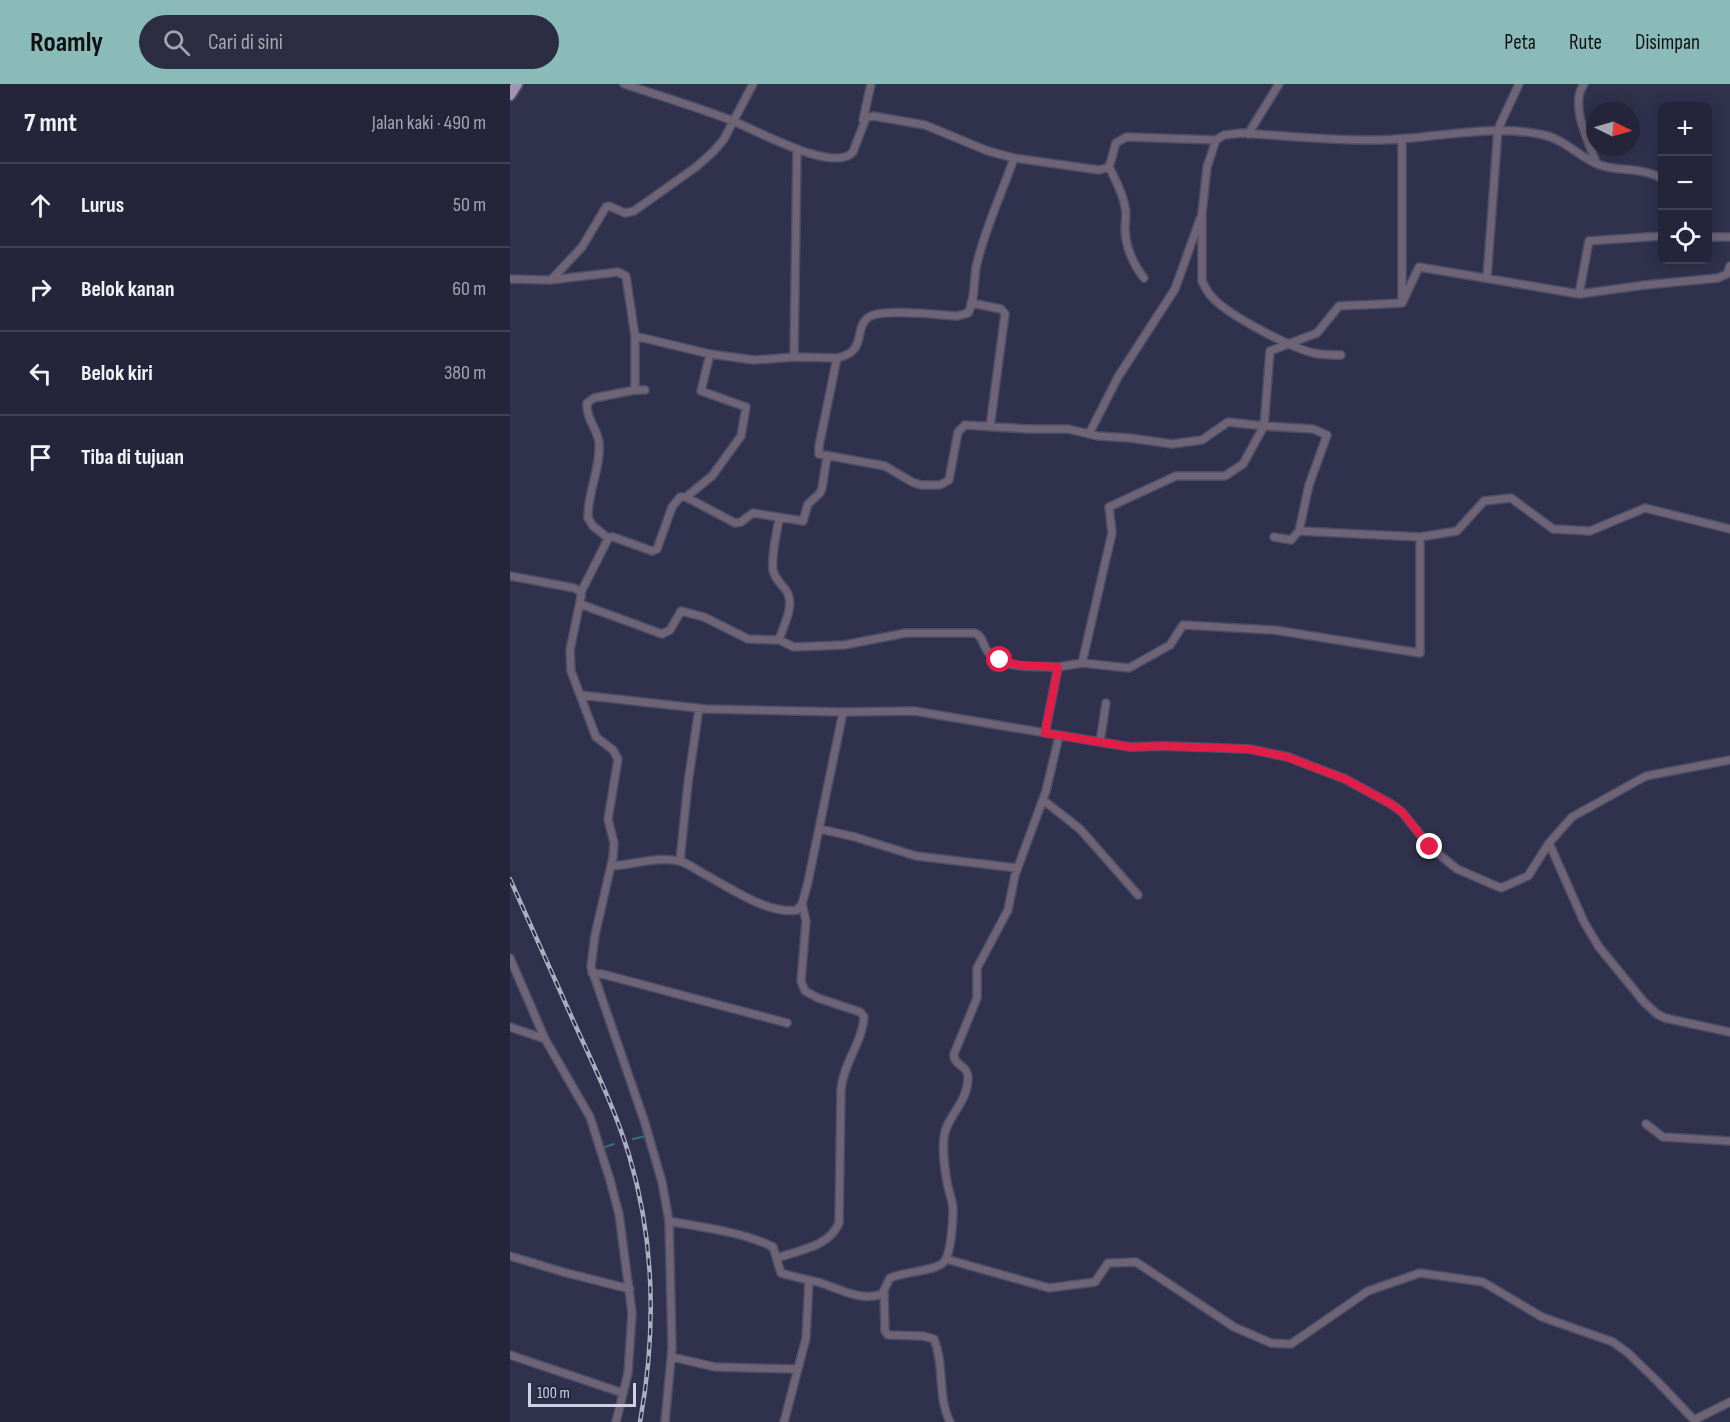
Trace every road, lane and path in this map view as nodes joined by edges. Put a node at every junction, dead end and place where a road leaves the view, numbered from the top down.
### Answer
1 (517, 84) edge
2 (624, 84) edge
3 (753, 84) edge
4 (871, 84) edge
5 (1279, 84) edge
6 (1519, 84) edge
7 (1584, 84) edge
8 (510, 95) edge
9 (735, 121) junction
10 (862, 124) junction
11 (1498, 129) junction
12 (1248, 134) junction
13 (1402, 139) junction
14 (1216, 140) junction
15 (797, 149) junction
16 (1014, 158) junction
17 (1597, 164) junction
18 (1109, 167) junction
19 (1658, 178) edge
20 (1202, 213) junction
21 (1658, 236) edge
22 (1712, 237) edge
23 (1730, 237) edge
24 (1730, 266) edge
25 (1144, 278) dead end
26 (1487, 278) junction
27 (510, 279) edge
28 (550, 280) junction
29 (1579, 294) junction
30 (971, 303) junction
31 (1402, 303) junction
32 (635, 336) junction
33 (1290, 344) junction
34 (710, 354) junction
35 (1341, 355) dead end
36 (794, 357) junction
37 (837, 358) junction
38 (635, 390) junction
39 (645, 390) dead end
40 (1264, 426) junction
41 (990, 427) junction
42 (1089, 434) junction
43 (827, 457) junction
44 (686, 496) junction
45 (779, 518) junction
46 (1730, 529) edge
47 (1299, 531) junction
48 (1274, 537) dead end
49 (1420, 537) junction
50 (608, 538) junction
51 (510, 576) edge
52 (580, 592) junction
53 (580, 604) junction
54 (778, 640) junction
55 (1082, 663) junction
56 (1058, 667) junction
57 (580, 695) junction
58 (1106, 703) dead end
59 (699, 708) junction
60 (843, 712) junction
61 (1045, 733) junction
62 (1059, 736) junction
63 (1100, 742) junction
64 (1730, 760) edge
65 (1043, 800) junction
66 (820, 829) junction
67 (1549, 843) junction
68 (680, 861) junction
69 (611, 866) junction
70 (1017, 868) junction
71 (1138, 895) dead end
72 (802, 904) junction
73 (510, 958) edge
74 (592, 973) junction
75 (787, 1023) dead end
76 (510, 1027) edge
77 (1730, 1032) edge
78 (545, 1039) junction
79 (1646, 1124) dead end
80 (1730, 1141) edge
81 (669, 1221) junction
82 (510, 1256) edge
83 (777, 1258) junction
84 (946, 1259) junction
85 (810, 1280) junction
86 (630, 1289) junction
87 (884, 1290) junction
88 (510, 1354) edge
89 (672, 1358) junction
90 (798, 1369) junction
91 (623, 1393) junction
92 (1730, 1402) edge
93 (1695, 1421) edge
94 (616, 1422) edge
95 (665, 1422) edge
96 (784, 1422) edge
97 (950, 1422) edge

1 - 8 main road
2 - 9 street
3 - 9 street
4 - 10 street
5 - 12 street
6 - 11 street
7 - 17 street
9 - 15 street
9 - 28 street
10 - 15 street
10 - 16 street
11 - 13 street
11 - 17 street
11 - 26 street
12 - 13 street
12 - 14 street
13 - 31 street
14 - 18 street
14 - 20 street
15 - 36 street
16 - 18 street
16 - 30 street
17 - 19 street
18 - 25 street
20 - 33 street
20 - 42 street
21 - 29 street
22 - 23 street
24 - 29 street
26 - 29 street
26 - 31 street
27 - 28 street
28 - 32 street
30 - 37 street
30 - 41 street
31 - 33 street
32 - 34 street
32 - 38 street
33 - 35 street
33 - 40 street
34 - 36 street
34 - 44 street
36 - 37 street
37 - 43 street
38 - 39 street
38 - 50 street
40 - 42 street
40 - 47 street
40 - 55 street
41 - 42 street
41 - 43 street
43 - 45 street
44 - 45 street
44 - 50 street
45 - 54 street
46 - 49 street
47 - 48 street
47 - 49 street
49 - 55 street
50 - 52 street
51 - 52 street
52 - 53 street
53 - 54 street
53 - 57 street
54 - 56 street
55 - 56 street
56 - 61 street
57 - 59 street
57 - 69 street
58 - 63 street
59 - 60 street
59 - 68 street
60 - 61 street
60 - 66 street
61 - 62 street
62 - 63 street
62 - 65 street
63 - 67 street
64 - 67 street
65 - 70 street
65 - 71 street
66 - 70 street
66 - 72 street
67 - 77 street
68 - 69 street
68 - 72 street
69 - 74 street
70 - 84 street
72 - 83 street
73 - 78 street
74 - 75 street
74 - 81 street
76 - 78 street
78 - 86 street
79 - 80 street
81 - 83 street
81 - 89 street
82 - 86 street
83 - 85 street
84 - 87 street
84 - 93 street
85 - 87 street
85 - 90 street
86 - 91 street
87 - 97 street
88 - 91 street
89 - 90 street
89 - 95 street
90 - 96 street
91 - 94 street
92 - 93 street

